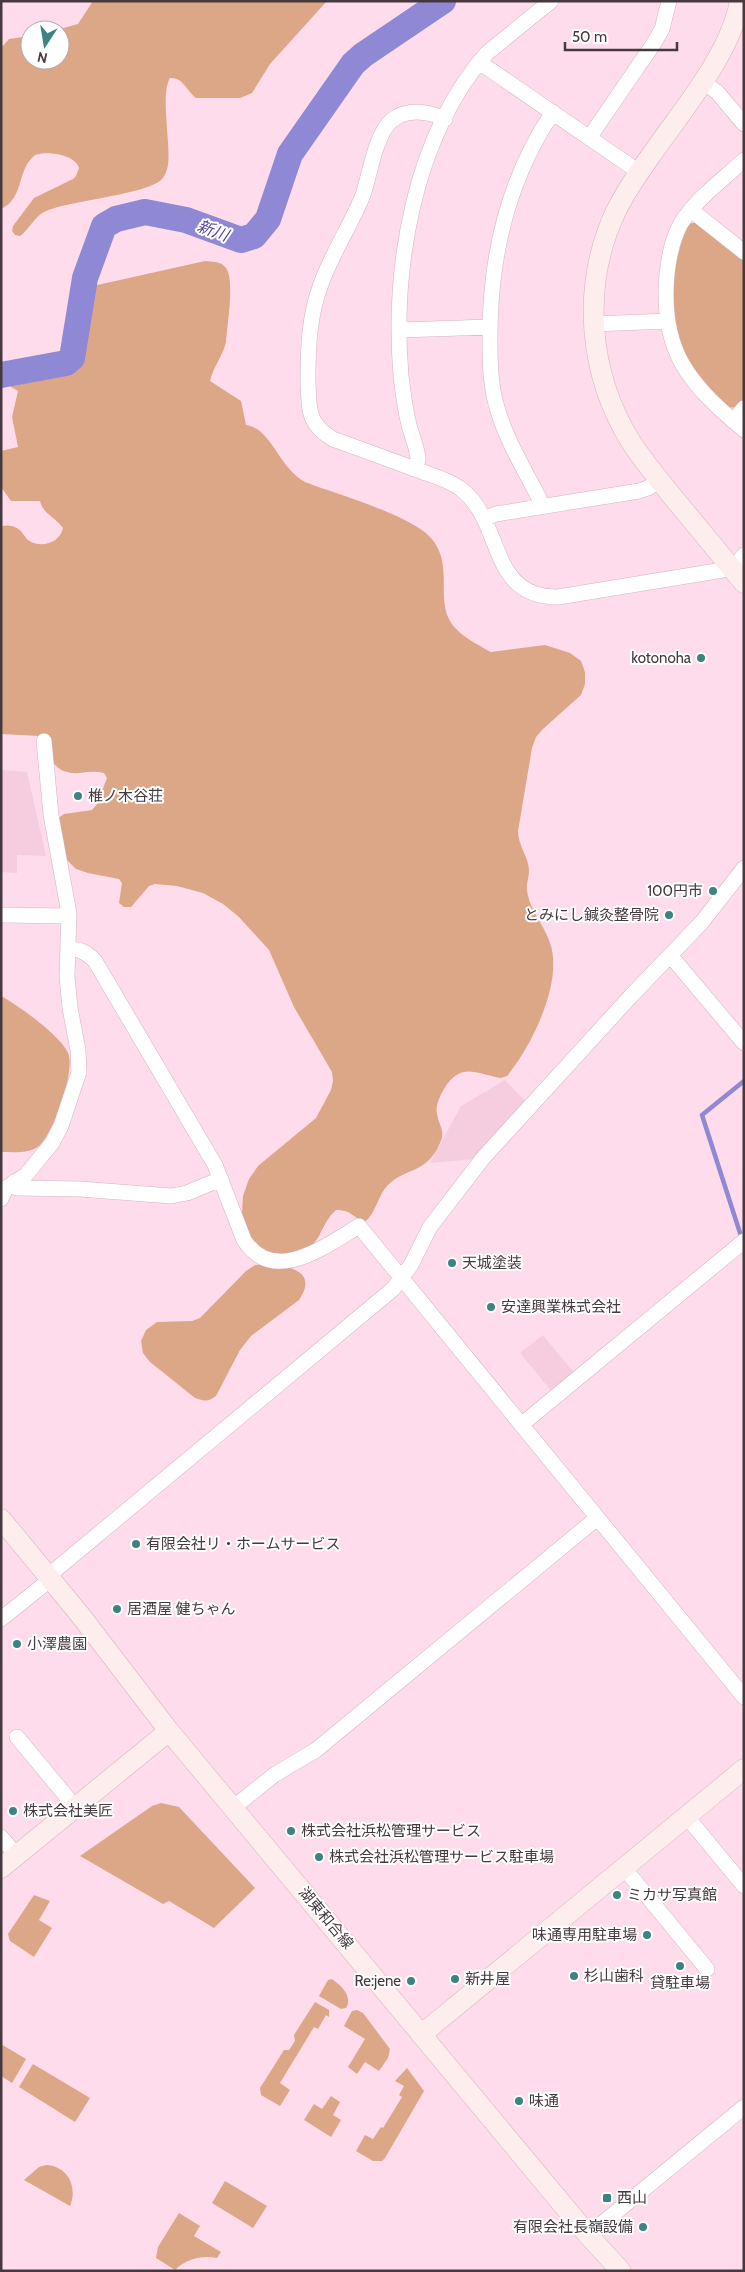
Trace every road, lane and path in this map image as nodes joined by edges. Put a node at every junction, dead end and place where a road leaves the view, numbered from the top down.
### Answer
1 (551, 1) edge
2 (669, 1) edge
3 (740, 1) edge
4 (479, 62) junction
5 (702, 81) junction
6 (553, 112) junction
7 (742, 118) edge
8 (445, 119) junction
9 (589, 138) junction
10 (744, 160) edge
11 (639, 172) junction
12 (691, 210) junction
13 (744, 252) edge
14 (668, 320) junction
15 (593, 324) junction
16 (490, 327) junction
17 (400, 330) junction
18 (744, 408) edge
19 (738, 425) edge
20 (414, 469) junction
21 (660, 480) junction
22 (540, 507) junction
23 (485, 519) junction
24 (737, 560) edge
25 (744, 583) edge
26 (44, 741) dead end
27 (744, 868) edge
28 (1, 915) edge
29 (69, 916) junction
30 (68, 949) junction
31 (670, 955) junction
32 (744, 1043) edge
33 (221, 1179) junction
34 (14, 1182) junction
35 (1, 1199) edge
36 (744, 1241) edge
37 (402, 1279) junction
38 (521, 1425) junction
39 (597, 1518) junction
40 (1, 1519) edge
41 (49, 1577) junction
42 (1, 1619) edge
43 (744, 1697) edge
44 (169, 1731) junction
45 (17, 1737) dead end
46 (744, 1770) edge
47 (76, 1808) junction
48 (234, 1808) junction
49 (686, 1816) junction
50 (1, 1837) edge
51 (9, 1862) edge
52 (624, 1868) junction
53 (744, 1886) edge
54 (707, 1969) dead end
55 (422, 2034) junction
56 (744, 2107) edge
57 (588, 2236) junction
58 (621, 2271) edge

1 - 4 street
2 - 9 street
3 - 5 street
4 - 6 street
4 - 8 street
5 - 7 street
5 - 11 street
6 - 9 street
6 - 16 street
8 - 17 street
8 - 20 street
9 - 11 street
10 - 12 street
11 - 15 street
12 - 13 street
12 - 14 street
14 - 15 street
14 - 19 street
15 - 21 street
16 - 17 street
16 - 22 street
17 - 20 street
18 - 19 street
20 - 23 street
21 - 22 street
21 - 24 street
22 - 23 street
23 - 24 street
24 - 25 street
26 - 29 street
27 - 31 street
28 - 29 street
29 - 30 street
30 - 33 street
30 - 34 street
31 - 32 street
31 - 37 street
33 - 34 street
33 - 37 street
34 - 35 street
36 - 38 street
37 - 38 street
37 - 41 street
38 - 39 street
39 - 43 street
39 - 48 street
40 - 41 street, 湖東和合線
41 - 42 street
41 - 44 street, 湖東和合線
44 - 47 street
44 - 48 street, 湖東和合線
45 - 47 street
46 - 49 street
47 - 51 street
48 - 55 street, 湖東和合線
49 - 52 street
49 - 53 street
50 - 51 street
52 - 54 street
52 - 55 street
55 - 57 street, 湖東和合線
56 - 57 street
57 - 58 street, 湖東和合線

